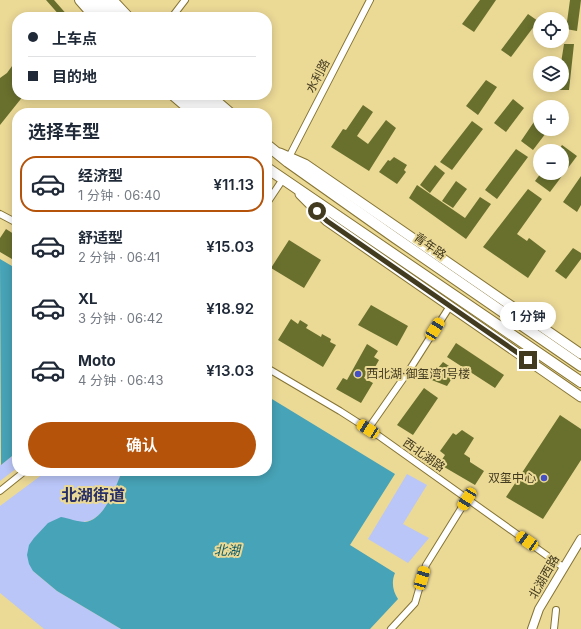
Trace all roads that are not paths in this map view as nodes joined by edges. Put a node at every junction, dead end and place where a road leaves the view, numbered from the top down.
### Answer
1 (80, 0) edge
2 (89, 0) edge
3 (100, 0) edge
4 (112, 0) edge
5 (185, 0) edge
6 (370, 0) edge
7 (91, 12) edge
8 (101, 12) edge
9 (111, 12) edge
10 (123, 12) edge
11 (176, 12) edge
12 (179, 100) edge
13 (194, 100) edge
14 (201, 100) edge
15 (215, 100) edge
16 (188, 108) edge
17 (205, 108) edge
18 (208, 108) edge
19 (224, 108) edge
20 (272, 148) edge
21 (288, 160) junction
22 (272, 171) edge
23 (286, 181) junction
24 (272, 198) edge
25 (0, 214) edge
26 (12, 220) edge
27 (450, 306) junction
28 (579, 361) edge
29 (272, 371) edge
30 (581, 382) edge
31 (581, 397) edge
32 (368, 429) junction
33 (19, 476) edge
34 (0, 491) edge
35 (467, 499) junction
36 (581, 539) edge
37 (563, 567) junction
38 (556, 610) dead end
39 (390, 629) edge
40 (532, 629) edge
41 (554, 629) edge

1 - 7 main road
2 - 8 main road
3 - 9 main road
4 - 10 main road
5 - 11 street
6 - 21 street, 水利路
12 - 16 main road
13 - 17 main road
14 - 18 main road
15 - 19 main road
20 - 21 main road, 青年路
21 - 28 main road, 青年路
22 - 23 main road
23 - 24 street
23 - 27 main road
23 - 30 main road
25 - 26 street
27 - 31 main road
27 - 32 street
29 - 32 street, 西北湖路
32 - 35 street, 西北湖路
33 - 34 street
35 - 37 street, 西北湖路
35 - 39 street
36 - 37 street, 北湖西路
37 - 40 street, 北湖西路
38 - 41 street

